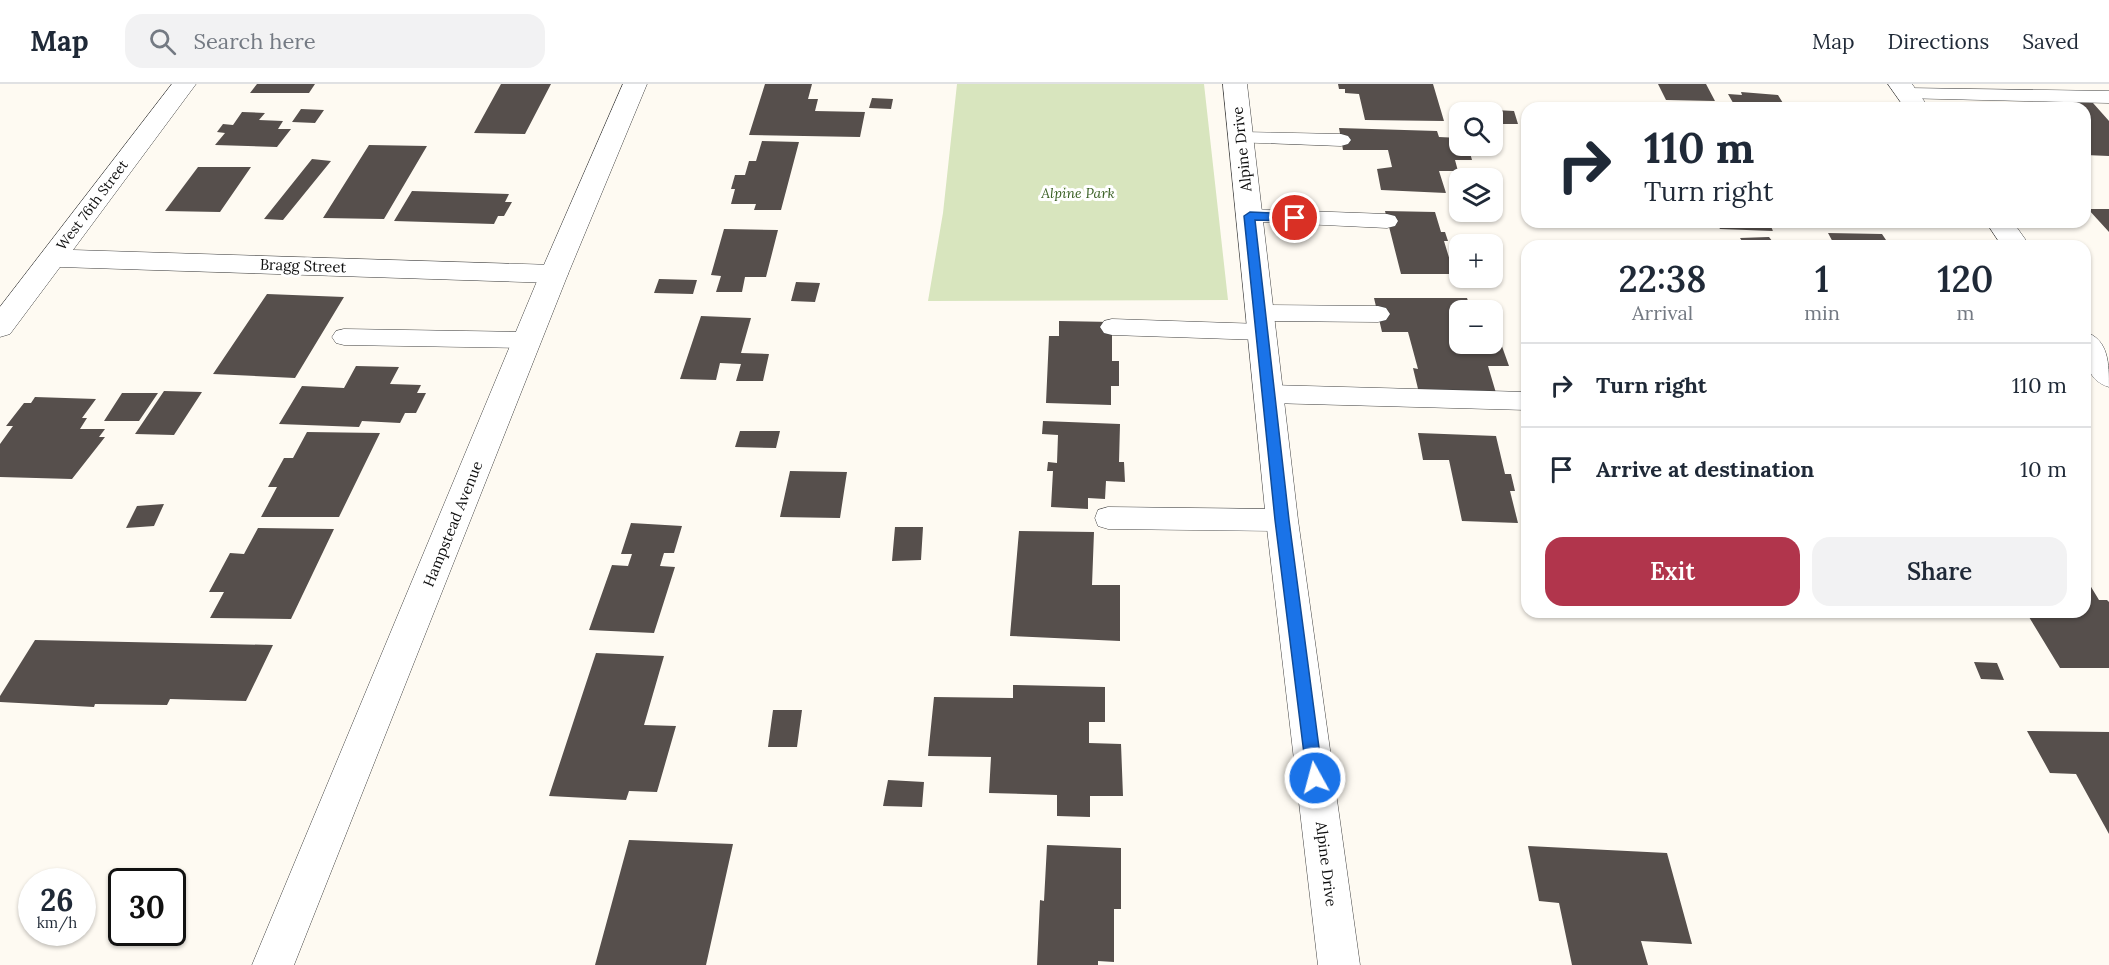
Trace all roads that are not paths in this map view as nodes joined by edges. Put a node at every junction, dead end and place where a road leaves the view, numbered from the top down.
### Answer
1 (184, 84) edge
2 (635, 84) edge
3 (1235, 84) edge
4 (2044, 84) edge
5 (2076, 84) edge
6 (1908, 95) edge
7 (2109, 97) edge
8 (1241, 138) junction
9 (1341, 140) dead end
10 (1250, 216) junction
11 (1388, 221) dead end
12 (52, 258) junction
13 (554, 274) junction
14 (1378, 314) dead end
15 (1261, 322) junction
16 (0, 327) edge
17 (1112, 327) dead end
18 (344, 337) dead end
19 (527, 340) junction
20 (2091, 350) edge
21 (2109, 376) edge
22 (1269, 394) junction
23 (1521, 401) edge
24 (1108, 518) dead end
25 (1282, 520) junction
26 (273, 965) edge
27 (1340, 965) edge

1 - 12 street, West 76th Street
2 - 13 street, Hampstead Avenue
3 - 8 street, Alpine Drive
4 - 5 lane
6 - 7 lane
8 - 9 lane
8 - 10 street, Alpine Drive
10 - 11 lane
10 - 15 street, Alpine Drive
12 - 13 street, Bragg Street
12 - 16 street, West 76th Street
13 - 19 street, Hampstead Avenue
14 - 15 lane
15 - 17 lane
15 - 22 street, Alpine Drive
18 - 19 lane
19 - 26 street, Hampstead Avenue
20 - 21 street
22 - 23 lane
22 - 25 street, Alpine Drive
24 - 25 lane
25 - 27 street, Alpine Drive

